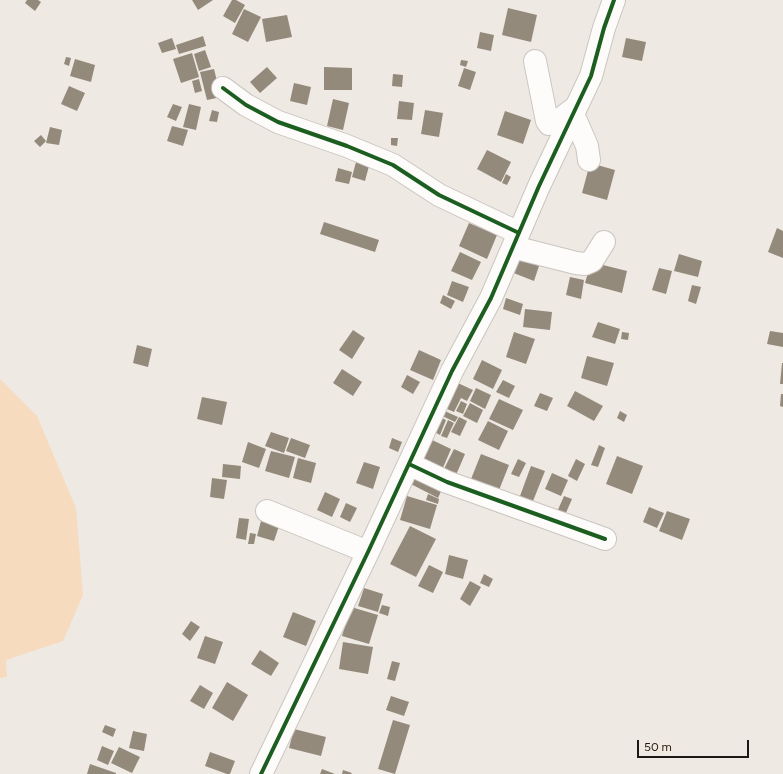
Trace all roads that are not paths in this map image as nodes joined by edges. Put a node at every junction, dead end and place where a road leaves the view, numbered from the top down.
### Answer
1 (614, 0) edge
2 (535, 61) dead end
3 (223, 88) dead end
4 (576, 110) junction
5 (589, 160) dead end
6 (516, 240) junction
7 (604, 242) dead end
8 (409, 464) junction
9 (267, 511) dead end
10 (605, 540) dead end
11 (368, 552) junction
12 (261, 774) edge

1 - 4 street
2 - 4 street
3 - 6 street
4 - 5 street
4 - 6 street
6 - 7 street
6 - 8 street
8 - 10 street
8 - 11 street
9 - 11 street
11 - 12 street

